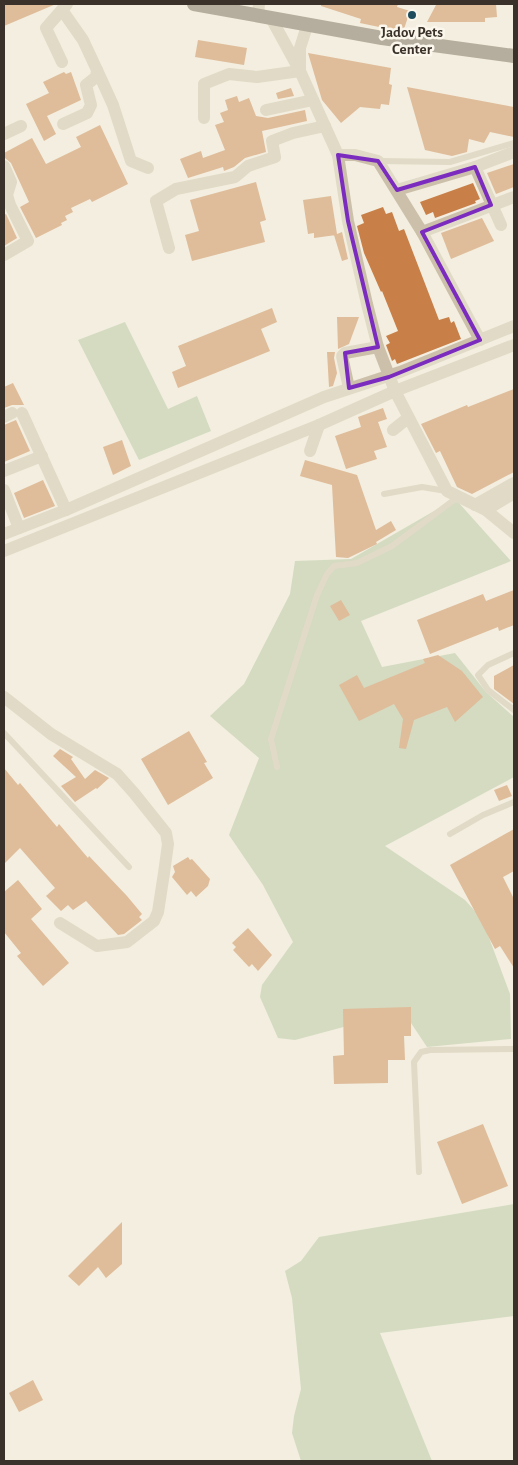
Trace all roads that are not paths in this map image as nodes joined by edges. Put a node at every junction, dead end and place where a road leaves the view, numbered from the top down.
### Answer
1 (194, 4) edge
2 (65, 7) edge
3 (263, 13) edge
4 (307, 26) junction
5 (514, 56) edge
6 (62, 62) dead end
7 (97, 70) junction
8 (300, 71) junction
9 (313, 100) junction
10 (266, 110) dead end
11 (204, 118) dead end
12 (62, 124) dead end
13 (21, 126) dead end
14 (325, 126) junction
15 (4, 134) edge
16 (514, 143) edge
17 (514, 152) edge
18 (338, 155) junction
19 (378, 161) junction
20 (4, 166) edge
21 (475, 167) junction
22 (148, 168) dead end
23 (7, 184) edge
24 (397, 190) junction
25 (514, 197) edge
26 (491, 205) junction
27 (501, 225) dead end
28 (422, 232) junction
29 (169, 248) dead end
30 (4, 256) edge
31 (514, 326) edge
32 (480, 340) junction
33 (514, 345) edge
34 (378, 347) junction
35 (389, 376) junction
36 (349, 388) junction
37 (395, 391) junction
38 (13, 414) edge
39 (408, 418) junction
40 (319, 425) junction
41 (393, 430) dead end
42 (310, 451) dead end
43 (42, 456) junction
44 (4, 470) edge
45 (514, 483) edge
46 (4, 490) edge
47 (514, 493) edge
48 (384, 494) dead end
49 (452, 494) junction
50 (480, 508) junction
51 (66, 510) junction
52 (19, 528) junction
53 (513, 529) edge
54 (4, 534) edge
55 (4, 551) edge
56 (514, 653) edge
57 (4, 697) edge
58 (514, 710) edge
59 (4, 733) edge
60 (277, 767) dead end
61 (514, 802) edge
62 (450, 834) dead end
63 (128, 867) dead end
64 (60, 923) dead end
65 (514, 1049) edge
66 (419, 1172) dead end

1 - 3 highway
2 - 6 street
2 - 7 street
3 - 4 highway
3 - 8 street
4 - 5 highway
4 - 8 street
7 - 12 street
7 - 22 street
8 - 9 street
8 - 11 street
9 - 10 street
9 - 14 street
13 - 15 street
14 - 18 street
14 - 29 street
16 - 19 lane
17 - 21 street
18 - 19 street
18 - 34 street
19 - 24 street
20 - 23 street
21 - 24 street
21 - 26 street
23 - 30 street
24 - 28 street
25 - 26 street
26 - 27 street
26 - 28 street
28 - 32 street
31 - 32 street
32 - 35 street
33 - 37 street
34 - 35 street
34 - 36 street
35 - 36 street
35 - 37 street
36 - 51 street
37 - 39 street
37 - 40 street
38 - 43 street
39 - 41 street
39 - 49 street
40 - 42 street
40 - 55 street
43 - 44 street
43 - 51 street
45 - 50 street
46 - 52 street
47 - 50 street
48 - 49 lane
49 - 50 street
49 - 60 lane
50 - 53 street
51 - 52 street
52 - 54 street
56 - 58 lane
57 - 64 street
59 - 63 lane
61 - 62 lane
65 - 66 lane

